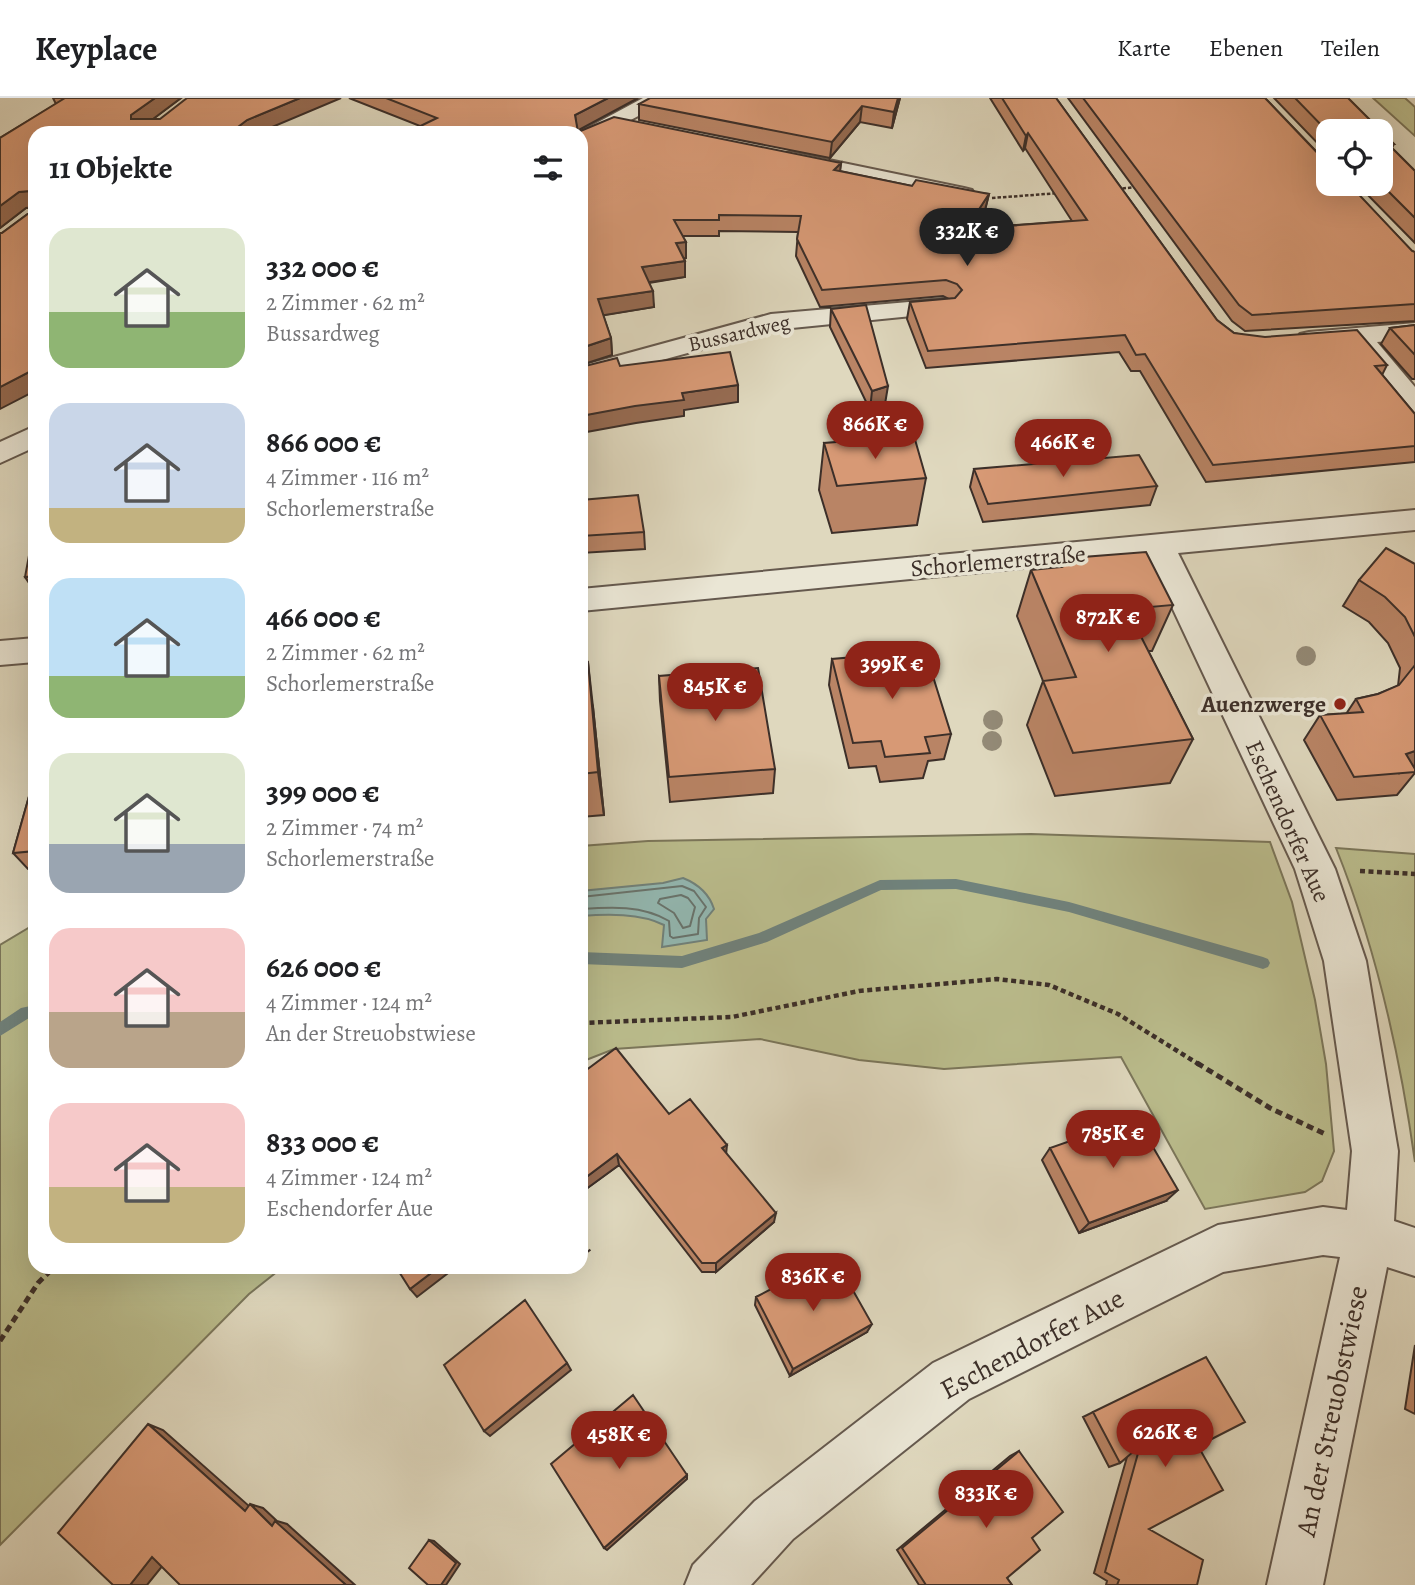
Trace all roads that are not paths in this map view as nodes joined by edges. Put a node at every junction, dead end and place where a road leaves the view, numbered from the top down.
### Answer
1 (658, 98) edge
2 (613, 123) junction
3 (640, 128) edge
4 (588, 136) edge
5 (772, 156) edge
6 (984, 199) edge
7 (943, 307) edge
8 (1415, 331) edge
9 (1358, 337) junction
10 (1283, 342) edge
11 (588, 372) edge
12 (1415, 404) edge
13 (28, 439) edge
14 (0, 454) edge
15 (1415, 520) edge
16 (1159, 546) junction
17 (588, 599) edge
18 (28, 651) edge
19 (0, 653) edge
20 (1392, 1244) edge
21 (713, 1585) edge
22 (1295, 1585) edge

1 - 2 street
2 - 3 street
2 - 4 street
5 - 6 street
7 - 11 street, Bussardweg
8 - 9 street
9 - 10 street
9 - 12 street
13 - 14 street
15 - 16 street, Schorlemerstraße
16 - 17 street, Schorlemerstraße
16 - 20 street, Eschendorfer Aue
18 - 19 street
20 - 21 street, Eschendorfer Aue
20 - 22 street, An der Streuobstwiese

